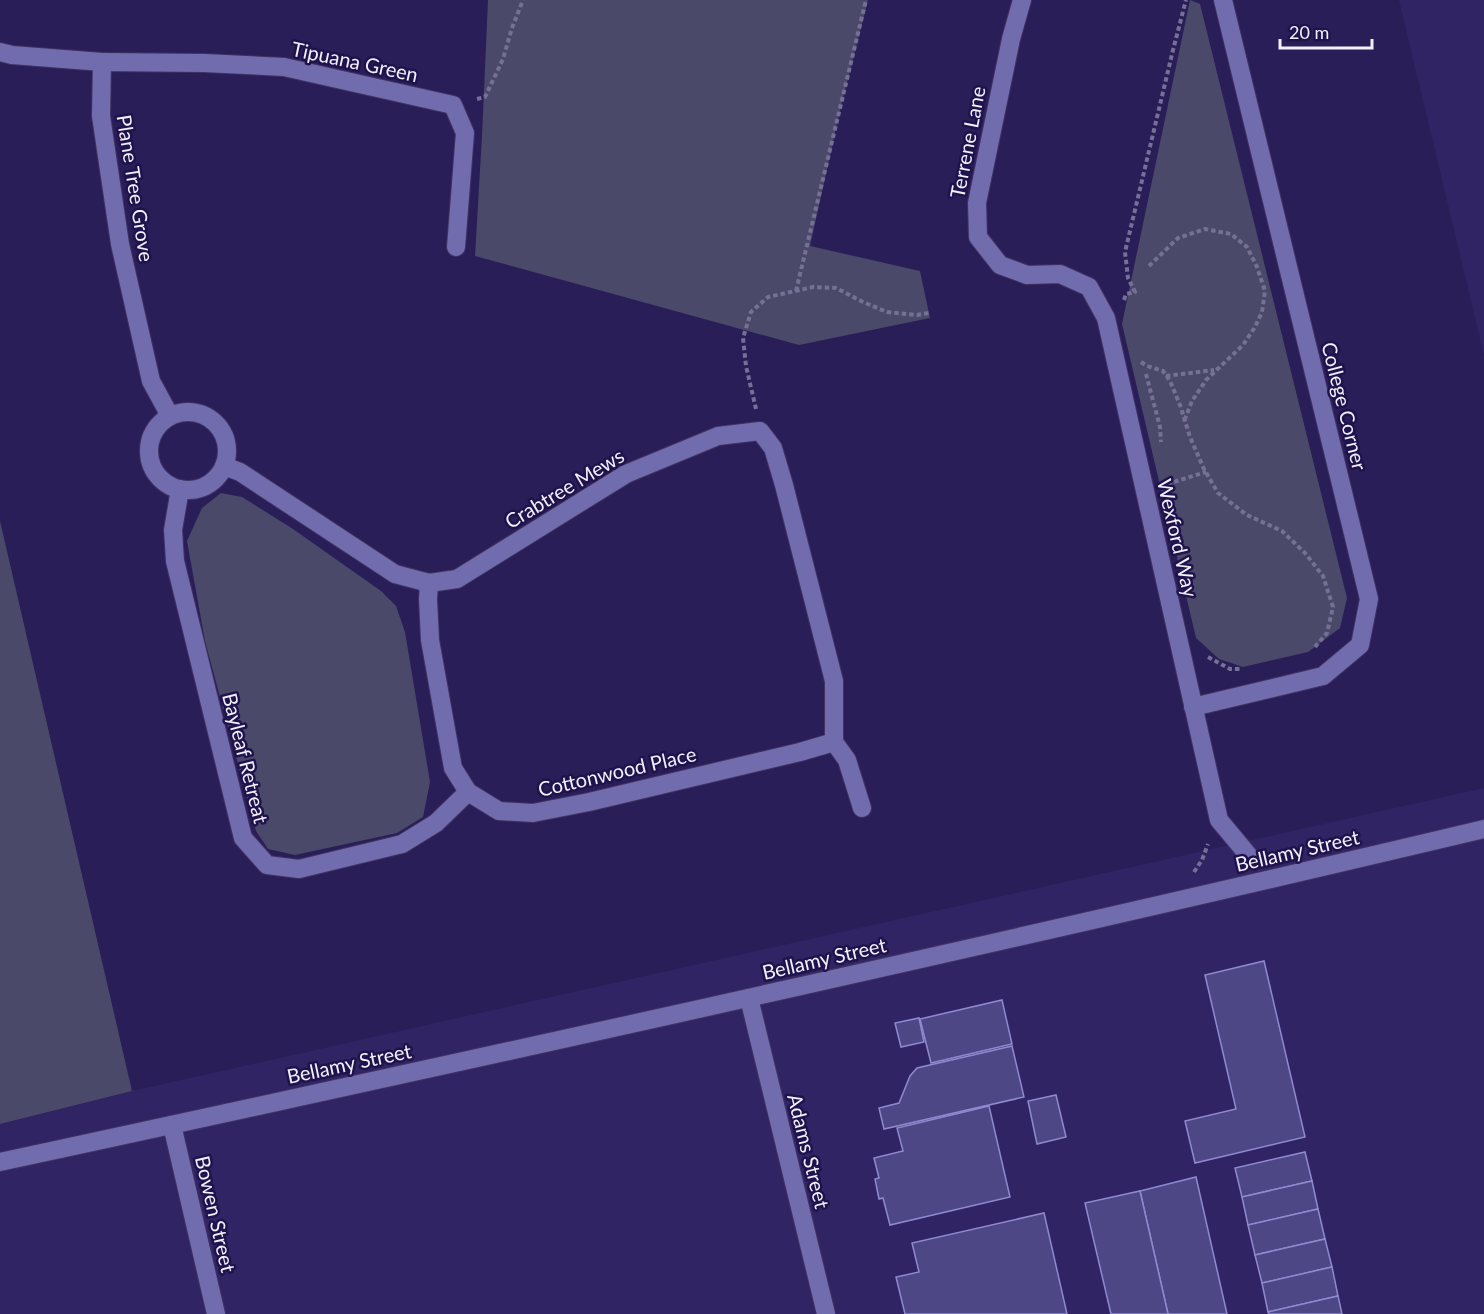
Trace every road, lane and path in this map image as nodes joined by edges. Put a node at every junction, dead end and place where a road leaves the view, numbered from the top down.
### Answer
1 (523, 0) edge
2 (866, 0) edge
3 (1022, 0) edge
4 (1186, 0) edge
5 (1223, 0) edge
6 (0, 52) edge
7 (102, 62) junction
8 (453, 105) junction
9 (456, 247) dead end
10 (1149, 266) dead end
11 (1089, 287) joint
12 (796, 291) junction
13 (1121, 305) dead end
14 (929, 313) dead end
15 (1138, 358) dead end
16 (1215, 370) junction
17 (1166, 376) junction
18 (170, 416) junction
19 (1185, 419) junction
20 (760, 431) junction
21 (224, 466) junction
22 (180, 489) junction
23 (429, 583) junction
24 (1204, 647) dead end
25 (1313, 651) dead end
26 (1250, 669) dead end
27 (1193, 707) junction
28 (834, 742) junction
29 (468, 792) junction
30 (1215, 801) junction
31 (862, 808) dead end
32 (1484, 829) edge
33 (1249, 856) dead end
34 (1173, 902) junction
35 (749, 998) junction
36 (172, 1125) junction
37 (0, 1162) edge
38 (216, 1314) edge
39 (826, 1314) edge

1 - 8 path
2 - 12 path
3 - 11 street, Terrene Lane
4 - 13 path
5 - 27 street, College Corner
6 - 7 street
7 - 8 street, Tipuana Green
7 - 18 street, Plane Tree Grove
8 - 9 street
10 - 16 path
11 - 27 street, Wexford Way
12 - 14 path
12 - 20 path
15 - 17 path
16 - 17 path
16 - 19 path
17 - 19 path
18 - 21 street
18 - 22 street
19 - 25 path
20 - 23 street, Crabtree Mews
20 - 28 street
21 - 22 street
21 - 23 street
22 - 29 street, Bayleaf Retreat
23 - 29 street, Cottonwood Place
24 - 26 path
27 - 30 street, Wexford Way
28 - 29 street, Cottonwood Place
28 - 31 street
30 - 33 street, Wexford Way
30 - 34 path
32 - 34 street, Bellamy Street
34 - 35 street, Bellamy Street
35 - 36 street, Bellamy Street
35 - 39 street, Adams Street
36 - 37 street, Bellamy Street
36 - 38 street, Bowen Street

